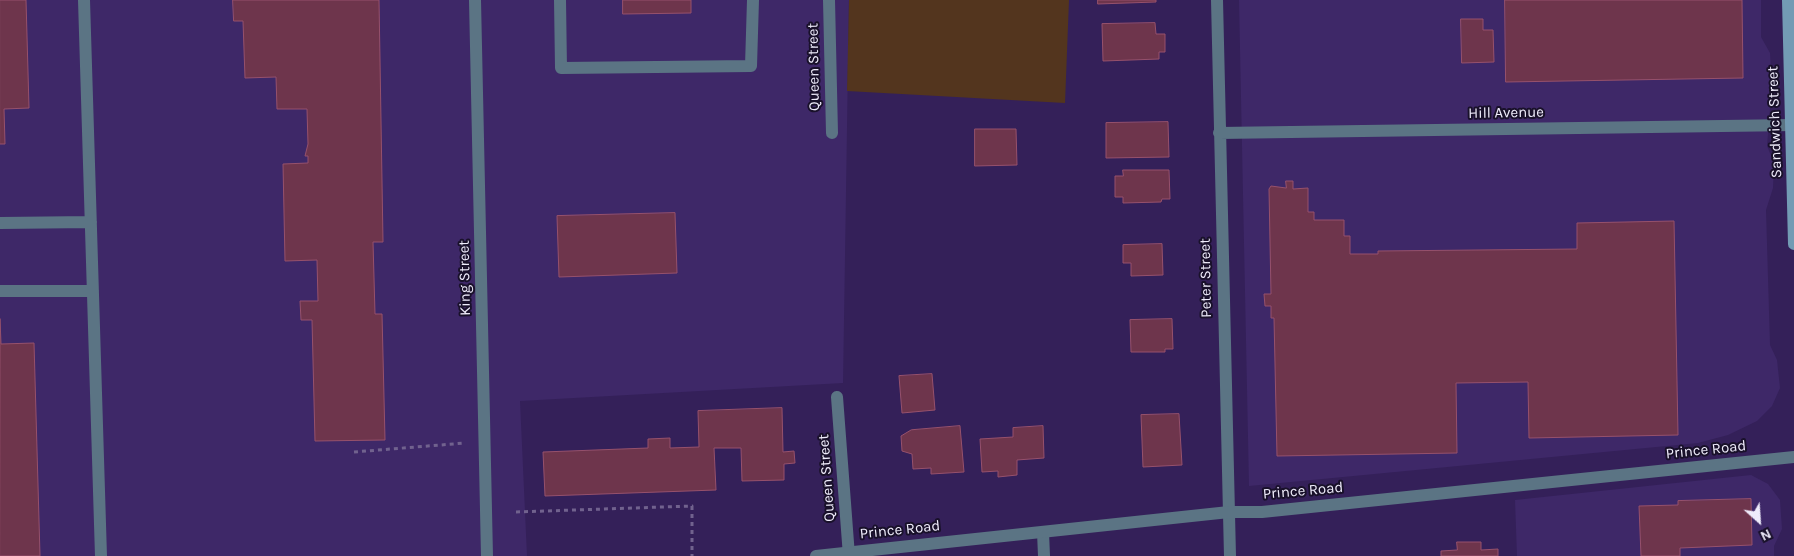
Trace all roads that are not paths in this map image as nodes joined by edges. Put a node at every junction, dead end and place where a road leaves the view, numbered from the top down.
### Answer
1 (84, 0) edge
2 (475, 0) edge
3 (560, 0) edge
4 (753, 0) edge
5 (829, 0) edge
6 (1217, 0) edge
7 (1788, 0) edge
8 (1792, 125) edge
9 (1219, 133) junction
10 (832, 134) dead end
11 (0, 222) edge
12 (91, 222) junction
13 (1794, 244) edge
14 (0, 290) edge
15 (93, 291) junction
16 (837, 397) dead end
17 (1794, 457) edge
18 (1229, 512) junction
19 (1043, 532) junction
20 (849, 554) edge
21 (101, 556) edge
22 (487, 556) edge
23 (816, 556) edge
24 (1044, 556) edge
25 (1230, 556) edge

1 - 12 street
2 - 22 street, King Street
3 - 4 street
5 - 10 street, Queen Street
6 - 9 street, Peter Street
7 - 8 main road, Sandwich Street
8 - 9 street, Hill Avenue
8 - 13 main road, Sandwich Street
9 - 18 street, Peter Street
11 - 12 street
12 - 15 street
14 - 15 street
15 - 21 street
16 - 20 street, Queen Street
17 - 18 street, Prince Road
18 - 19 street, Prince Road
18 - 25 street, Peter Street
19 - 20 street, Prince Road
19 - 24 street
20 - 23 street, Prince Road

